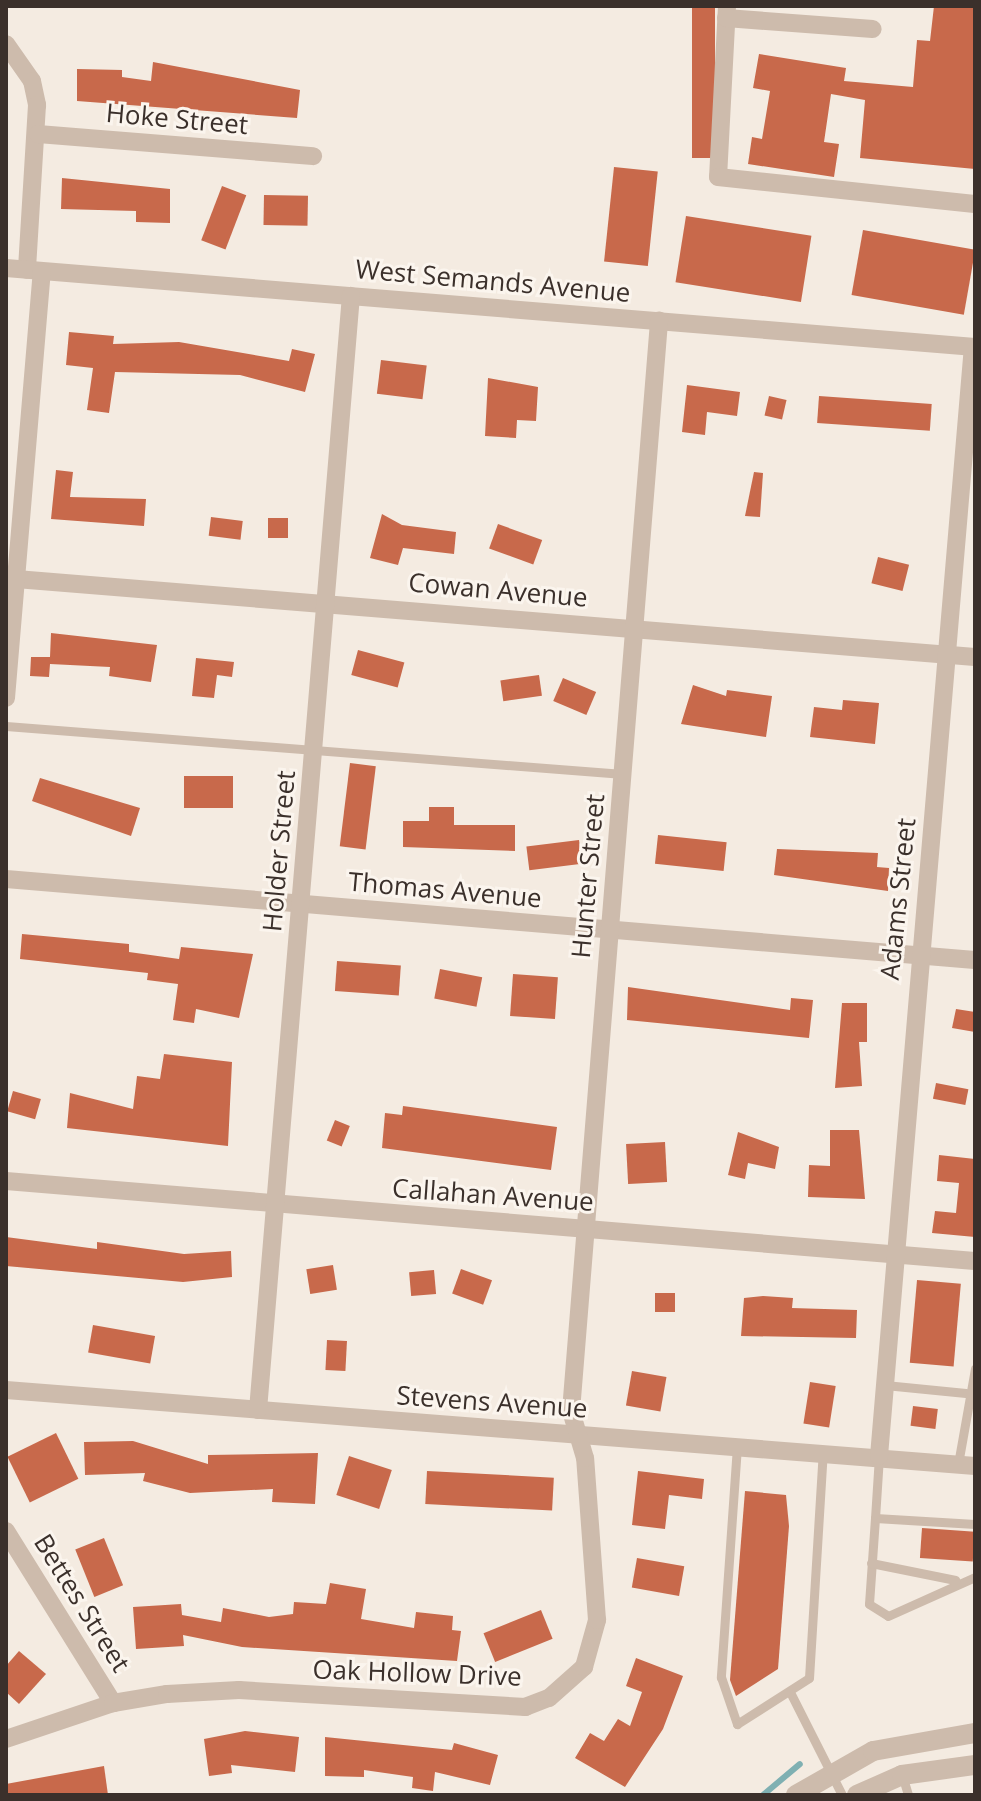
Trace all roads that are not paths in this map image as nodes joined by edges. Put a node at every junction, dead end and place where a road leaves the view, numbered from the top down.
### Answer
1 (727, 12) edge
2 (873, 29) dead end
3 (6, 44) edge
4 (38, 134) junction
5 (313, 156) dead end
6 (975, 204) edge
7 (6, 268) edge
8 (34, 271) junction
9 (351, 296) junction
10 (659, 321) junction
11 (974, 347) edge
12 (16, 579) junction
13 (327, 602) junction
14 (636, 627) junction
15 (945, 654) junction
16 (975, 657) edge
17 (6, 698) edge
18 (6, 726) edge
19 (314, 749) junction
20 (623, 774) junction
21 (6, 879) edge
22 (300, 904) junction
23 (609, 930) junction
24 (922, 956) junction
25 (975, 960) edge
26 (6, 1181) edge
27 (275, 1204) junction
28 (586, 1228) junction
29 (896, 1255) junction
30 (975, 1261) edge
31 (975, 1369) edge
32 (885, 1385) junction
33 (6, 1390) edge
34 (966, 1393) junction
35 (258, 1410) junction
36 (576, 1435) junction
37 (737, 1446) junction
38 (823, 1452) junction
39 (879, 1456) junction
40 (966, 1465) edge
41 (875, 1518) junction
42 (975, 1524) edge
43 (6, 1531) edge
44 (871, 1563) junction
45 (975, 1577) edge
46 (955, 1580) junction
47 (791, 1694) junction
48 (113, 1703) junction
49 (975, 1733) edge
50 (6, 1739) edge
51 (975, 1765) edge
52 (828, 1772) junction
53 (905, 1785) edge
54 (796, 1795) edge
55 (842, 1795) edge
56 (857, 1795) edge

1 - 2 street
1 - 6 street
3 - 4 street
4 - 5 street, Hoke Street
4 - 8 street
7 - 8 street, West Semands Avenue
8 - 9 street, West Semands Avenue
8 - 12 street
9 - 10 street, West Semands Avenue
9 - 13 street, Holder Street
10 - 11 street, West Semands Avenue
10 - 14 street, Hunter Street
11 - 15 street, Adams Street
12 - 13 street, Cowan Avenue
12 - 17 street
13 - 14 street, Cowan Avenue
13 - 19 street, Holder Street
14 - 15 street, Cowan Avenue
14 - 20 street, Hunter Street
15 - 16 street, Cowan Avenue
15 - 24 street, Adams Street
18 - 19 lane
19 - 20 lane
19 - 22 street, Holder Street
20 - 23 street, Hunter Street
21 - 22 street, Thomas Avenue
22 - 23 street, Thomas Avenue
22 - 27 street, Holder Street
23 - 24 street, Thomas Avenue
23 - 28 street, Hunter Street
24 - 25 street, Thomas Avenue
24 - 29 street, Adams Street
26 - 27 street, Callahan Avenue
27 - 28 street, Callahan Avenue
27 - 35 street, Holder Street
28 - 29 street, Callahan Avenue
28 - 36 street, Hunter Street
29 - 30 street, Callahan Avenue
29 - 32 street, Adams Street
31 - 34 lane
32 - 34 lane
32 - 39 street, Adams Street
33 - 35 street, Stevens Avenue
34 - 40 lane
35 - 36 street, Stevens Avenue
36 - 37 street, Stevens Avenue
36 - 48 street, Oak Hollow Drive
37 - 38 street, Stevens Avenue
37 - 47 lane
38 - 39 street, Stevens Avenue
38 - 47 lane
39 - 40 street, Stevens Avenue
39 - 41 lane
41 - 42 lane
41 - 44 lane
43 - 48 street, Bettes Street
44 - 46 lane
44 - 46 lane
45 - 46 lane
47 - 52 lane
48 - 50 street, Oak Hollow Drive
49 - 52 street
51 - 53 street
52 - 54 street
52 - 55 lane
53 - 56 street

